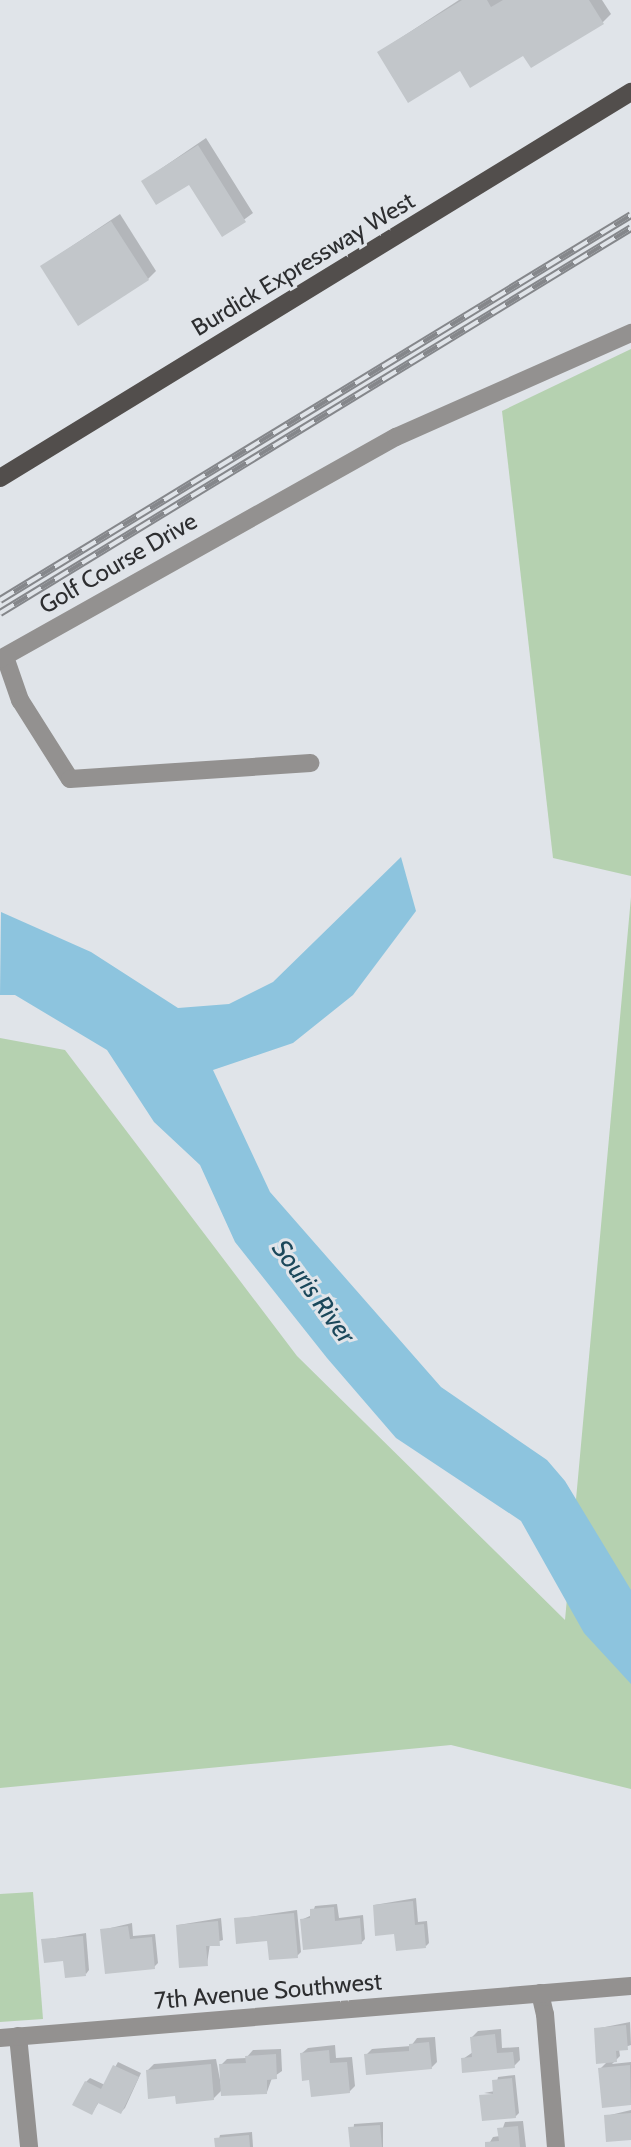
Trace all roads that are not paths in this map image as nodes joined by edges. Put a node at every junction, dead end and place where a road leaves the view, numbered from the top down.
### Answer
1 (631, 92) edge
2 (631, 333) edge
3 (0, 478) edge
4 (2, 658) edge
5 (310, 763) dead end
6 (631, 1986) edge
7 (540, 1993) junction
8 (9, 2037) edge
9 (29, 2147) edge
10 (556, 2147) edge

1 - 3 main road, Burdick Expressway West
2 - 4 street, Golf Course Drive
4 - 5 street, Golf Course Drive
6 - 7 street, 7th Avenue Southwest
7 - 8 street, 7th Avenue Southwest
7 - 10 street
8 - 9 street

